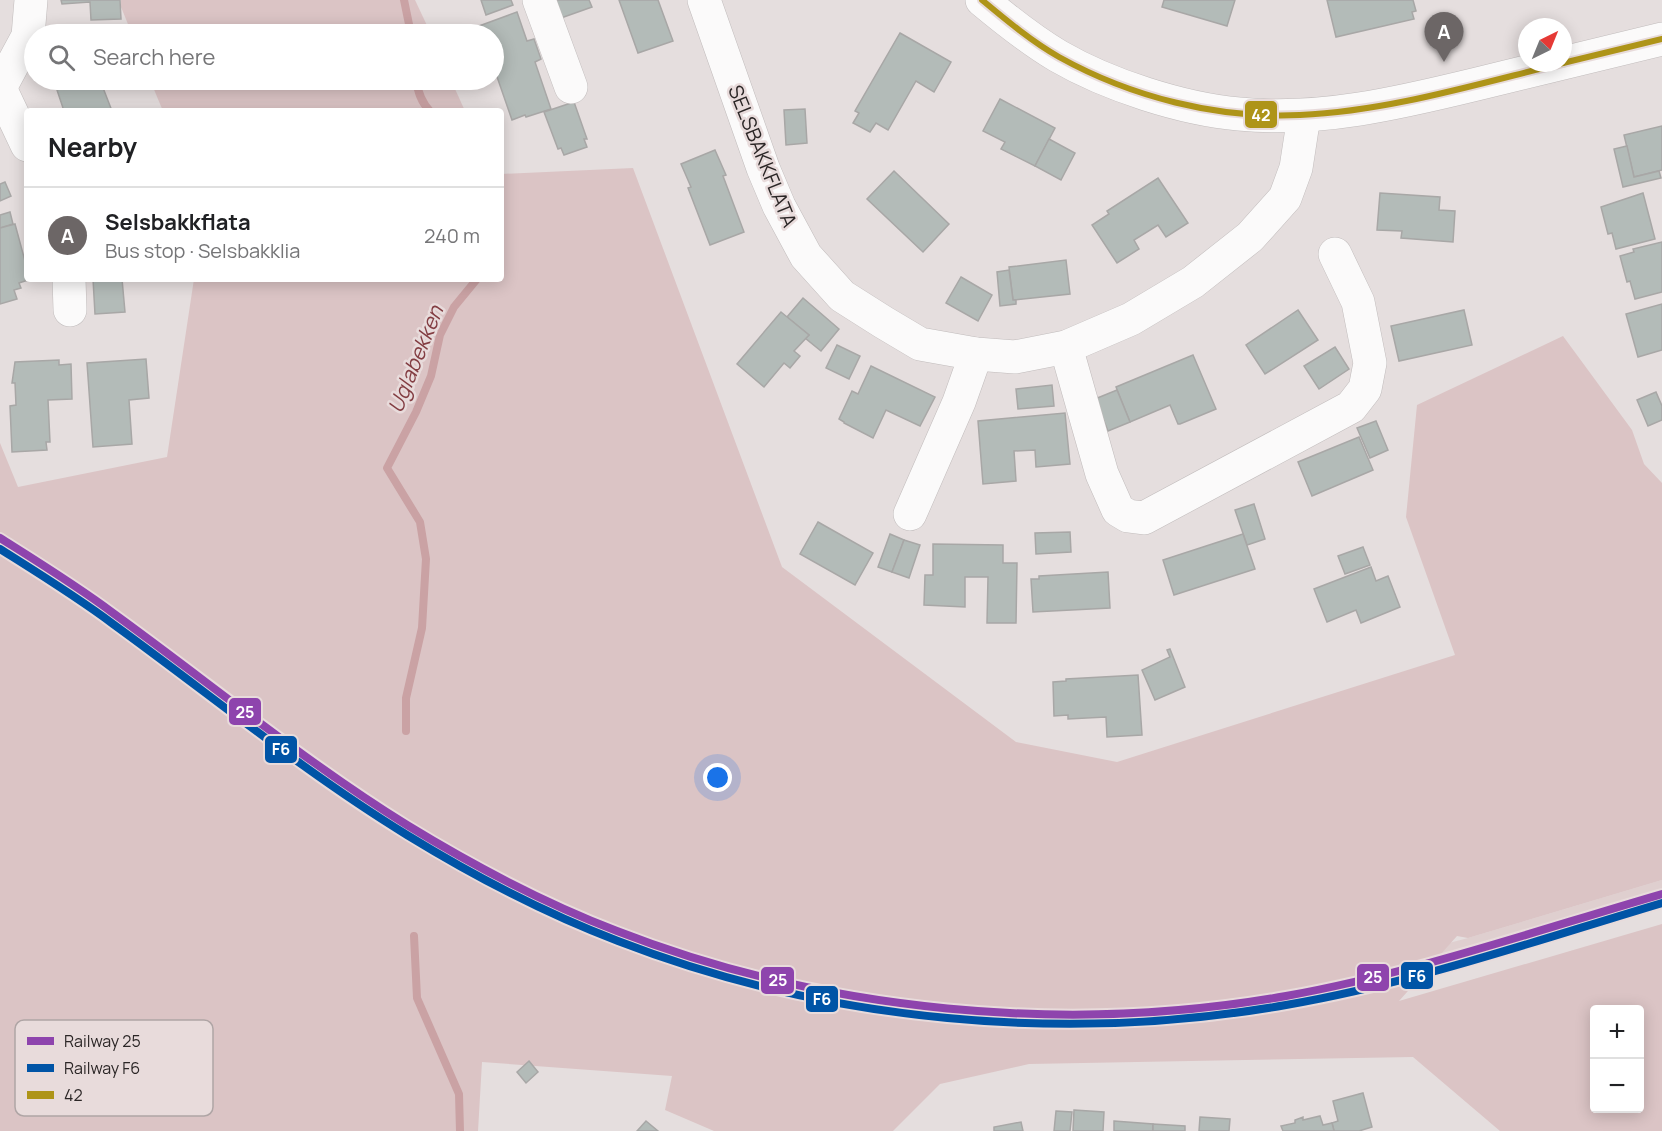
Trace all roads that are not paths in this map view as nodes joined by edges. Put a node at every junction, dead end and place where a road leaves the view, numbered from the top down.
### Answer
1 (31, 0) edge
2 (539, 0) edge
3 (704, 0) edge
4 (982, 0) edge
5 (29, 24) edge
6 (1662, 39) edge
7 (24, 43) edge
8 (571, 87) dead end
9 (0, 88) edge
10 (1304, 116) junction
11 (24, 139) edge
12 (1335, 254) dead end
13 (1066, 347) junction
14 (976, 354) junction
15 (910, 514) dead end

1 - 5 street
2 - 8 street
3 - 14 street, SELSBAKKFLATA
4 - 10 street
6 - 10 street
7 - 9 street
9 - 11 street
10 - 13 street, SELSBAKKFLATA
12 - 13 street
13 - 14 street, SELSBAKKFLATA
14 - 15 street

